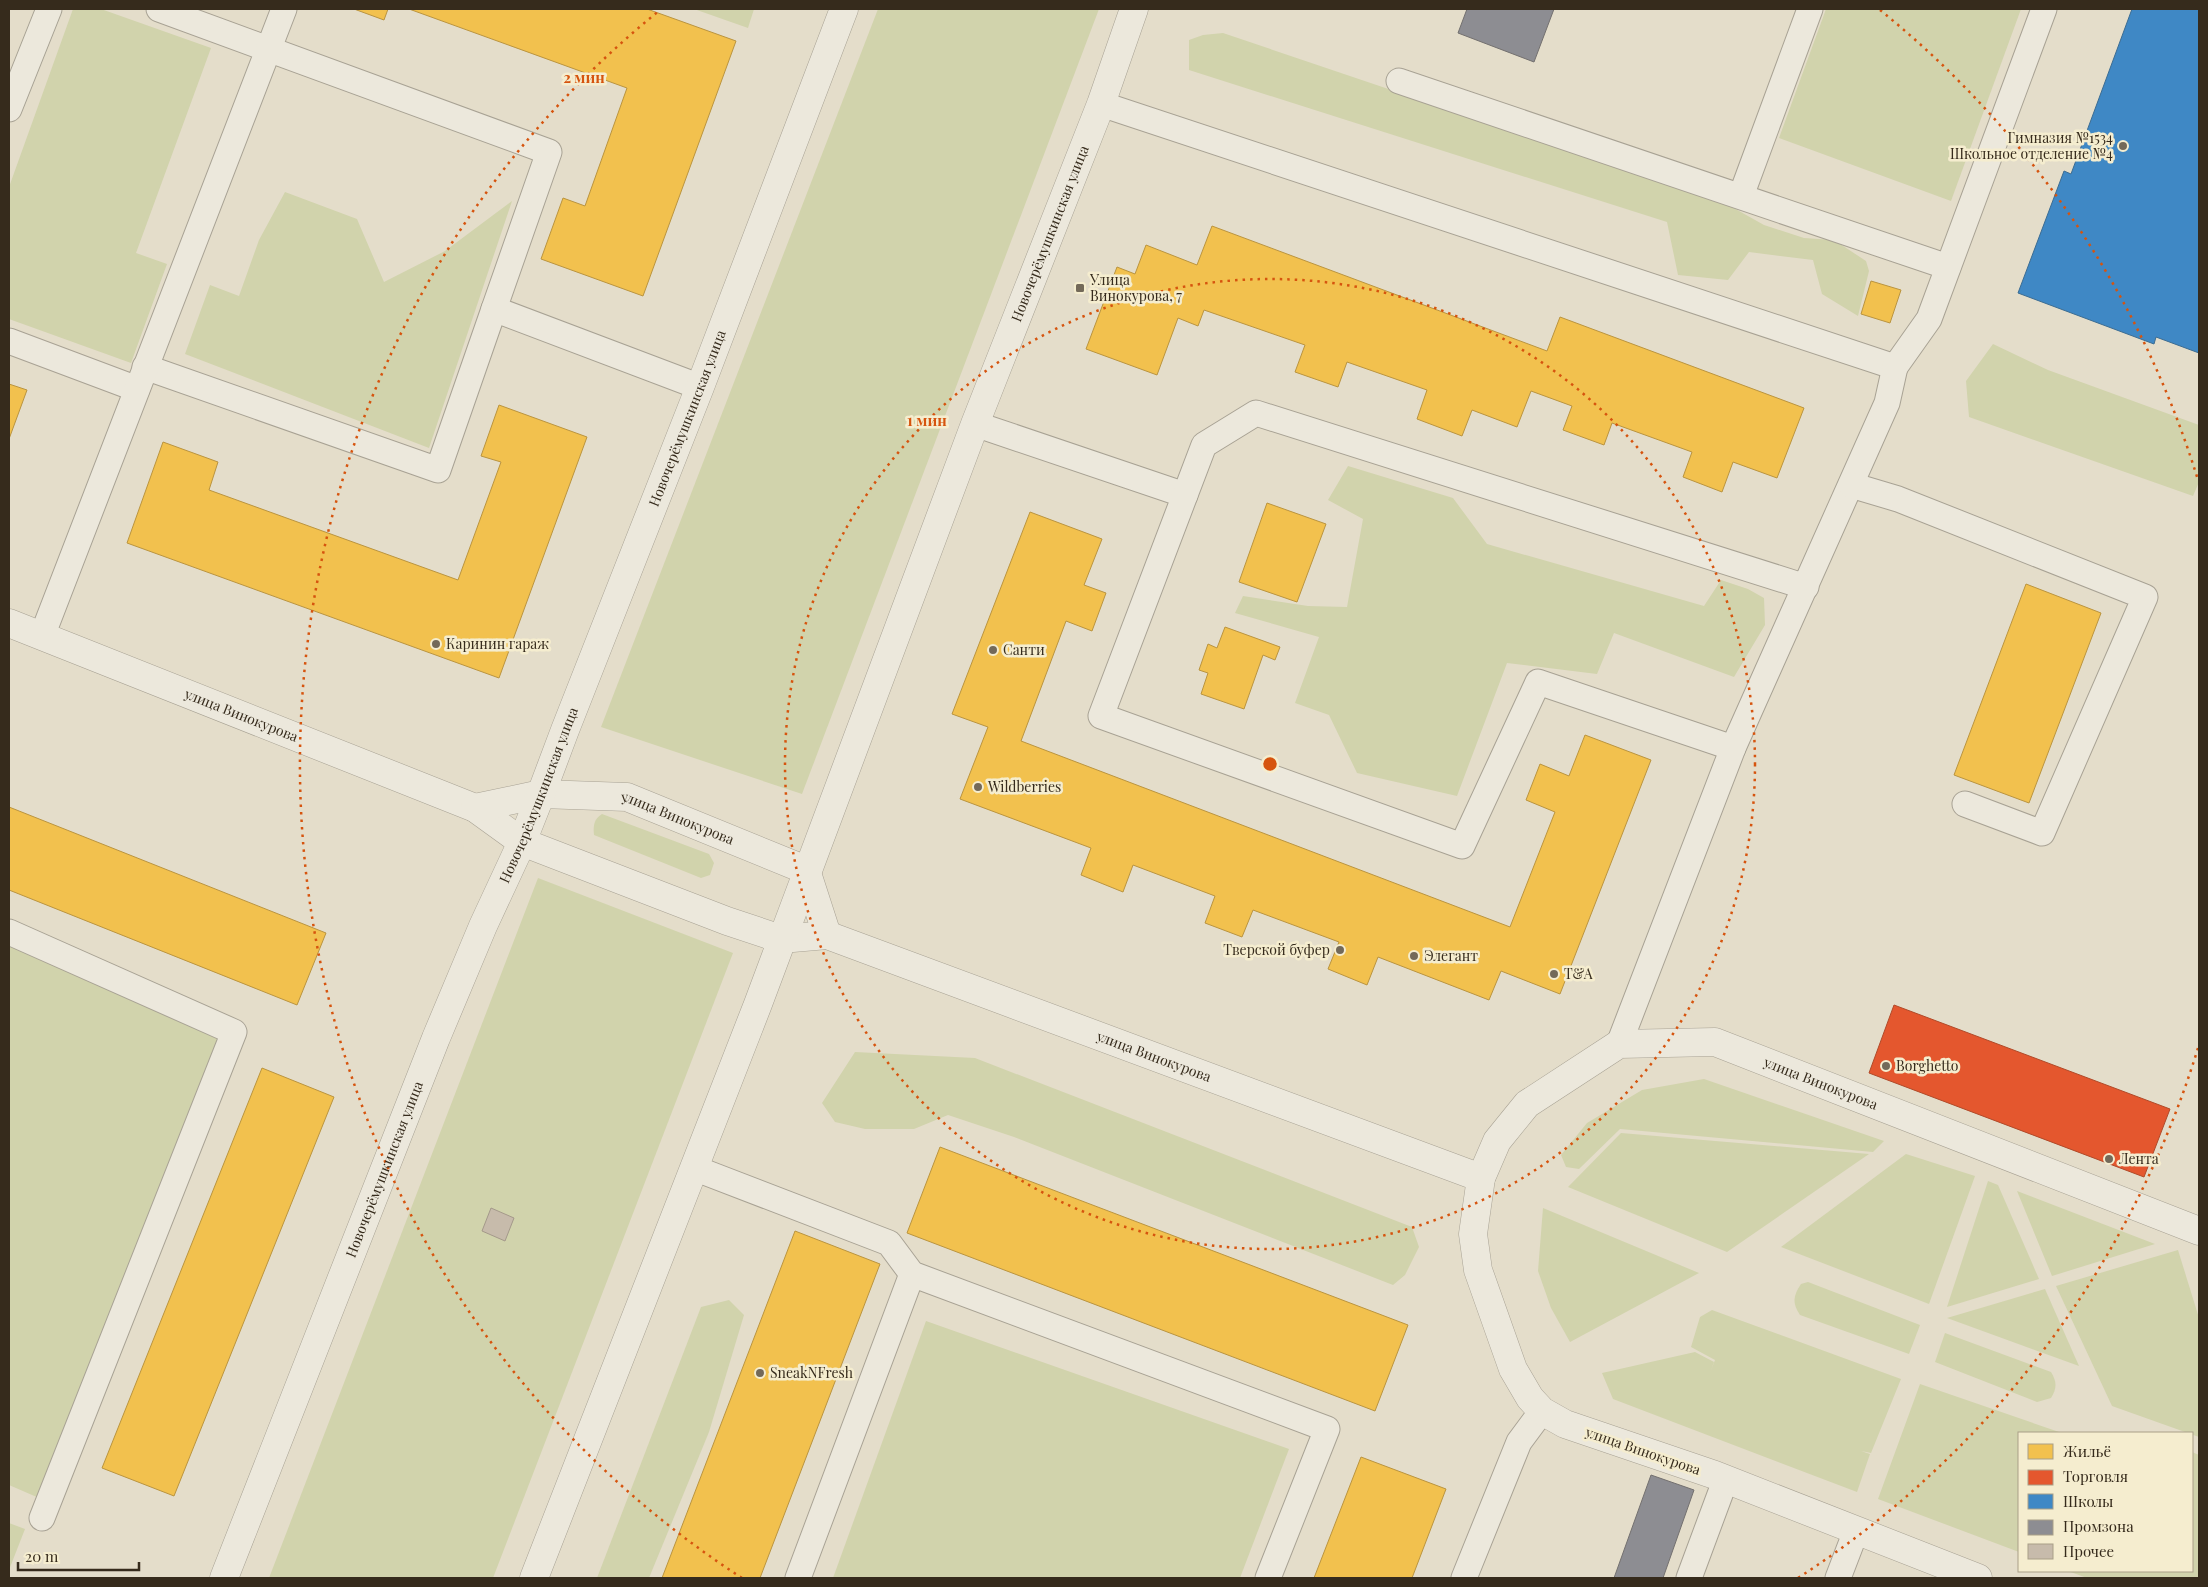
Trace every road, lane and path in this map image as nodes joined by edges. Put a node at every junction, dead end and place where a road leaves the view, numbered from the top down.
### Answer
1 (49, 9) edge
2 (160, 9) edge
3 (284, 9) edge
4 (844, 9) edge
5 (1134, 9) edge
6 (1810, 9) edge
7 (2044, 9) edge
8 (268, 49) junction
9 (1399, 81) dead end
10 (1101, 104) junction
11 (9, 109) edge
12 (1741, 196) junction
13 (1948, 267) junction
14 (494, 309) junction
15 (9, 341) edge
16 (1895, 367) junction
17 (141, 378) junction
18 (700, 388) junction
19 (975, 424) junction
20 (1851, 485) junction
21 (1185, 495) junction
22 (1806, 586) junction
23 (9, 623) edge
24 (42, 636) junction
25 (1733, 748) junction
26 (541, 794) junction
27 (1965, 804) dead end
28 (475, 808) junction
29 (522, 842) junction
30 (806, 870) junction
31 (9, 932) edge
32 (827, 934) junction
33 (781, 939) junction
34 (1619, 1044) junction
35 (694, 1168) junction
36 (1481, 1178) junction
37 (2199, 1231) edge
38 (912, 1274) junction
39 (1542, 1411) junction
40 (1725, 1481) junction
41 (42, 1518) dead end
42 (1856, 1531) junction
43 (224, 1578) edge
44 (534, 1578) edge
45 (798, 1578) edge
46 (1268, 1578) edge
47 (1464, 1578) edge
48 (1689, 1578) edge
49 (1838, 1578) edge
50 (1978, 1578) edge

1 - 11 lane
2 - 8 lane
3 - 8 lane
4 - 18 street, Новочерёмушкинская улица
5 - 10 street, Новочерёмушкинская улица
6 - 12 lane
7 - 13 lane
8 - 14 lane
8 - 17 lane
9 - 12 lane
10 - 16 lane
10 - 19 street, Новочерёмушкинская улица
12 - 13 lane
13 - 16 lane
14 - 17 lane
14 - 18 lane
15 - 17 lane
16 - 20 lane
17 - 24 lane
18 - 26 street, Новочерёмушкинская улица
19 - 21 lane
19 - 30 street, Новочерёмушкинская улица
20 - 22 lane
20 - 27 lane
21 - 22 lane
21 - 25 lane
22 - 25 lane
23 - 24 street, улица Винокурова
24 - 28 street, улица Винокурова
25 - 34 lane
26 - 28 street, улица Винокурова
26 - 29 street, Новочерёмушкинская улица
26 - 30 street, улица Винокурова
28 - 29 street, улица Винокурова
29 - 33 street, улица Винокурова
29 - 43 street, Новочерёмушкинская улица
30 - 32 street
30 - 33 street, Новочерёмушкинская улица
31 - 41 lane
32 - 33 street, улица Винокурова
32 - 36 street, улица Винокурова
33 - 35 street, Новочерёмушкинская улица
34 - 36 street, улица Винокурова
34 - 37 street, улица Винокурова
35 - 38 lane
35 - 44 street, Новочерёмушкинская улица
36 - 39 street, улица Винокурова
38 - 45 lane
38 - 46 lane
39 - 40 street, улица Винокурова
39 - 47 lane
40 - 42 street, улица Винокурова
40 - 48 lane
42 - 49 lane
42 - 50 street, улица Винокурова

